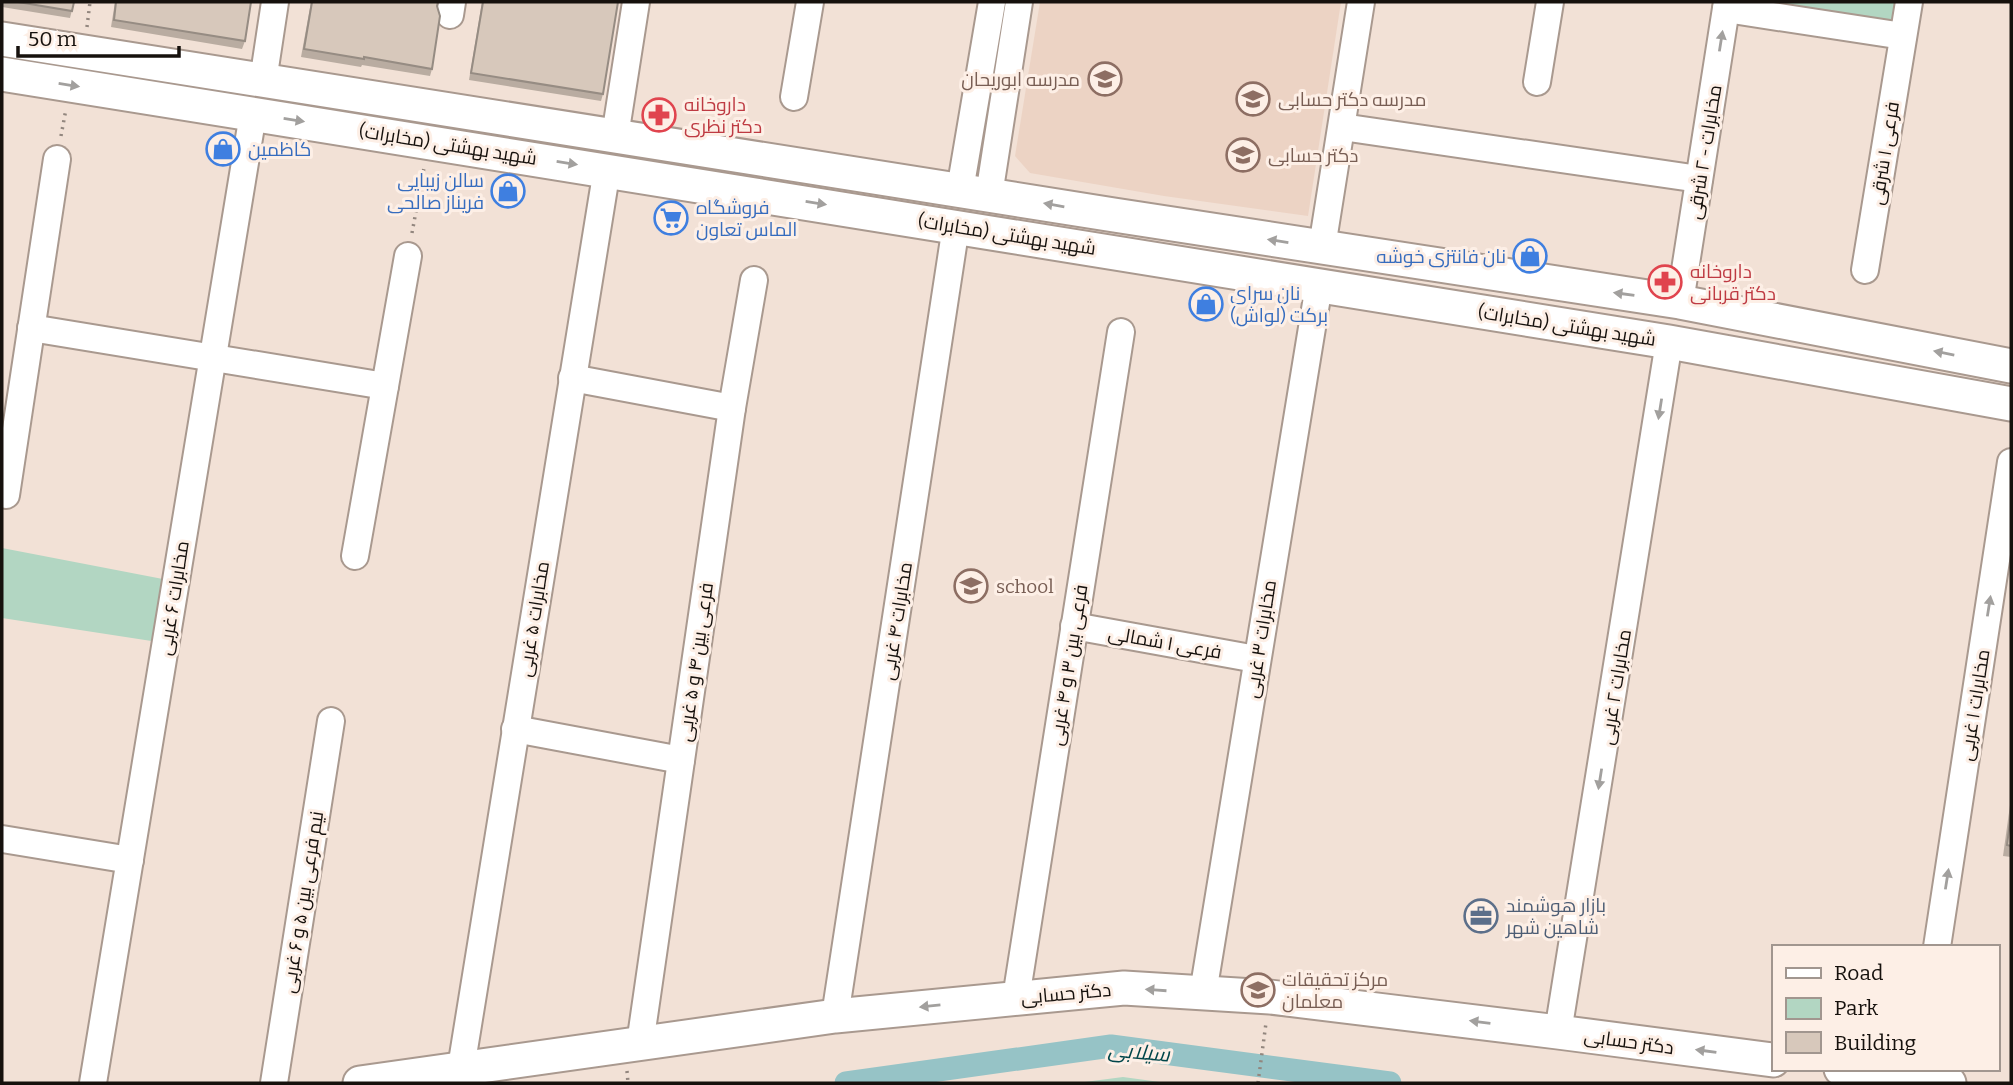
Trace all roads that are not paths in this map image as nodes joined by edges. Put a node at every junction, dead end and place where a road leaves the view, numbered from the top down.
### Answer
1 (275, 2) edge
2 (636, 2) edge
3 (810, 2) edge
4 (992, 2) edge
5 (1019, 2) edge
6 (1361, 2) edge
7 (1550, 2) edge
8 (1909, 2) edge
9 (1726, 5) edge
10 (1903, 36) junction
11 (2, 39) edge
12 (2, 74) edge
13 (263, 80) junction
14 (1537, 82) dead end
15 (794, 97) dead end
16 (253, 114) junction
17 (476, 114) junction
18 (1342, 127) junction
19 (615, 136) junction
20 (470, 148) junction
21 (57, 159) road end
22 (607, 169) junction
23 (1699, 179) junction
24 (974, 192) junction
25 (957, 226) junction
26 (1322, 247) junction
27 (408, 256) road end
28 (1865, 270) dead end
29 (754, 280) dead end
30 (1319, 285) junction
31 (1680, 302) junction
32 (31, 328) junction
33 (1121, 332) dead end
34 (1669, 342) junction
35 (214, 358) junction
36 (2011, 366) edge
37 (572, 378) junction
38 (385, 386) junction
39 (2011, 404) edge
40 (732, 408) junction
41 (2011, 463) edge
42 (6, 495) dead end
43 (355, 556) dead end
44 (1074, 626) junction
45 (1256, 659) junction
46 (331, 721) dead end
47 (515, 730) junction
48 (681, 760) junction
49 (2, 839) edge
50 (130, 860) junction
51 (1937, 945) edge
52 (1203, 993) junction
53 (1016, 998) junction
54 (835, 1016) junction
55 (1558, 1031) junction
56 (640, 1044) junction
57 (1772, 1060) edge
58 (461, 1068) junction
59 (1871, 1071) edge
60 (1917, 1074) edge
61 (93, 1083) edge
62 (274, 1083) edge
63 (360, 1083) edge
64 (1949, 1083) edge

1 - 13 street
2 - 19 street
3 - 15 street
4 - 24 street
5 - 24 street
6 - 18 street
7 - 14 street
8 - 10 street, فرعی ۱ شرقی
9 - 10 street
23 -> 9 street, مخابرات - ۲ شرقی
10 - 28 street, فرعی ۱ شرقی
11 - 13 main road, شهید بهشتی (مخابرات)
12 -> 16 main road, شهید بهشتی (مخابرات)
13 - 17 main road, شهید بهشتی (مخابرات)
16 -> 20 main road, شهید بهشتی (مخابرات)
16 - 35 street, مخابرات ۶ غربی
17 - 19 main road, شهید بهشتی (مخابرات)
17 - 20 main road
18 - 23 street
18 - 26 street
19 - 24 main road, شهید بهشتی (مخابرات)
20 -> 22 main road, شهید بهشتی (مخابرات)
21 - 32 street
22 -> 25 main road, شهید بهشتی (مخابرات)
22 - 37 street, مخابرات ۵ غربی
23 - 31 street, مخابرات - ۲ شرقی
26 -> 24 main road, شهید بهشتی (مخابرات)
25 - 30 main road, شهید بهشتی (مخابرات)
25 - 54 street, مخابرات ۴ غربی
31 -> 26 main road, شهید بهشتی (مخابرات)
27 - 38 street
29 - 40 street, فرعی بین ۴ و ۵ غربی
30 - 34 main road, شهید بهشتی (مخابرات)
30 - 45 street, مخابرات ۳ غربی
36 -> 31 main road, شهید بهشتی (مخابرات)
32 - 35 street
32 - 42 street
33 - 44 street, فرعی بین ۳ و ۴ غربی
34 - 39 main road, شهید بهشتی (مخابرات)
34 -> 55 street, مخابرات ۲ غربی
35 - 38 street
35 - 50 street, مخابرات ۶ غربی
37 - 40 street
37 - 47 street, مخابرات ۵ غربی
38 - 43 street
40 - 48 street, فرعی بین ۴ و ۵ غربی
51 -> 41 street, مخابرات ۱ غربی
44 - 45 street, فرعی ۱ شمالی
44 - 53 street, فرعی بین ۳ و ۴ غربی
45 - 52 street, مخابرات ۳ غربی
46 - 62 street, نیم فرعی بین ۵ و ۶ غربی
47 - 48 street
47 - 58 street, مخابرات ۵ غربی
48 - 56 street, فرعی بین ۴ و ۵ غربی
49 - 50 street
50 - 61 street, مخابرات ۶ غربی
52 -> 53 main road, دکتر حسابی
55 -> 52 main road, دکتر حسابی
53 -> 54 main road, دکتر حسابی
54 - 56 main road, دکتر حسابی
57 -> 55 main road, دکتر حسابی
56 - 58 main road, دکتر حسابی
58 - 63 main road, دکتر حسابی
59 - 60 main road
60 - 64 main road

